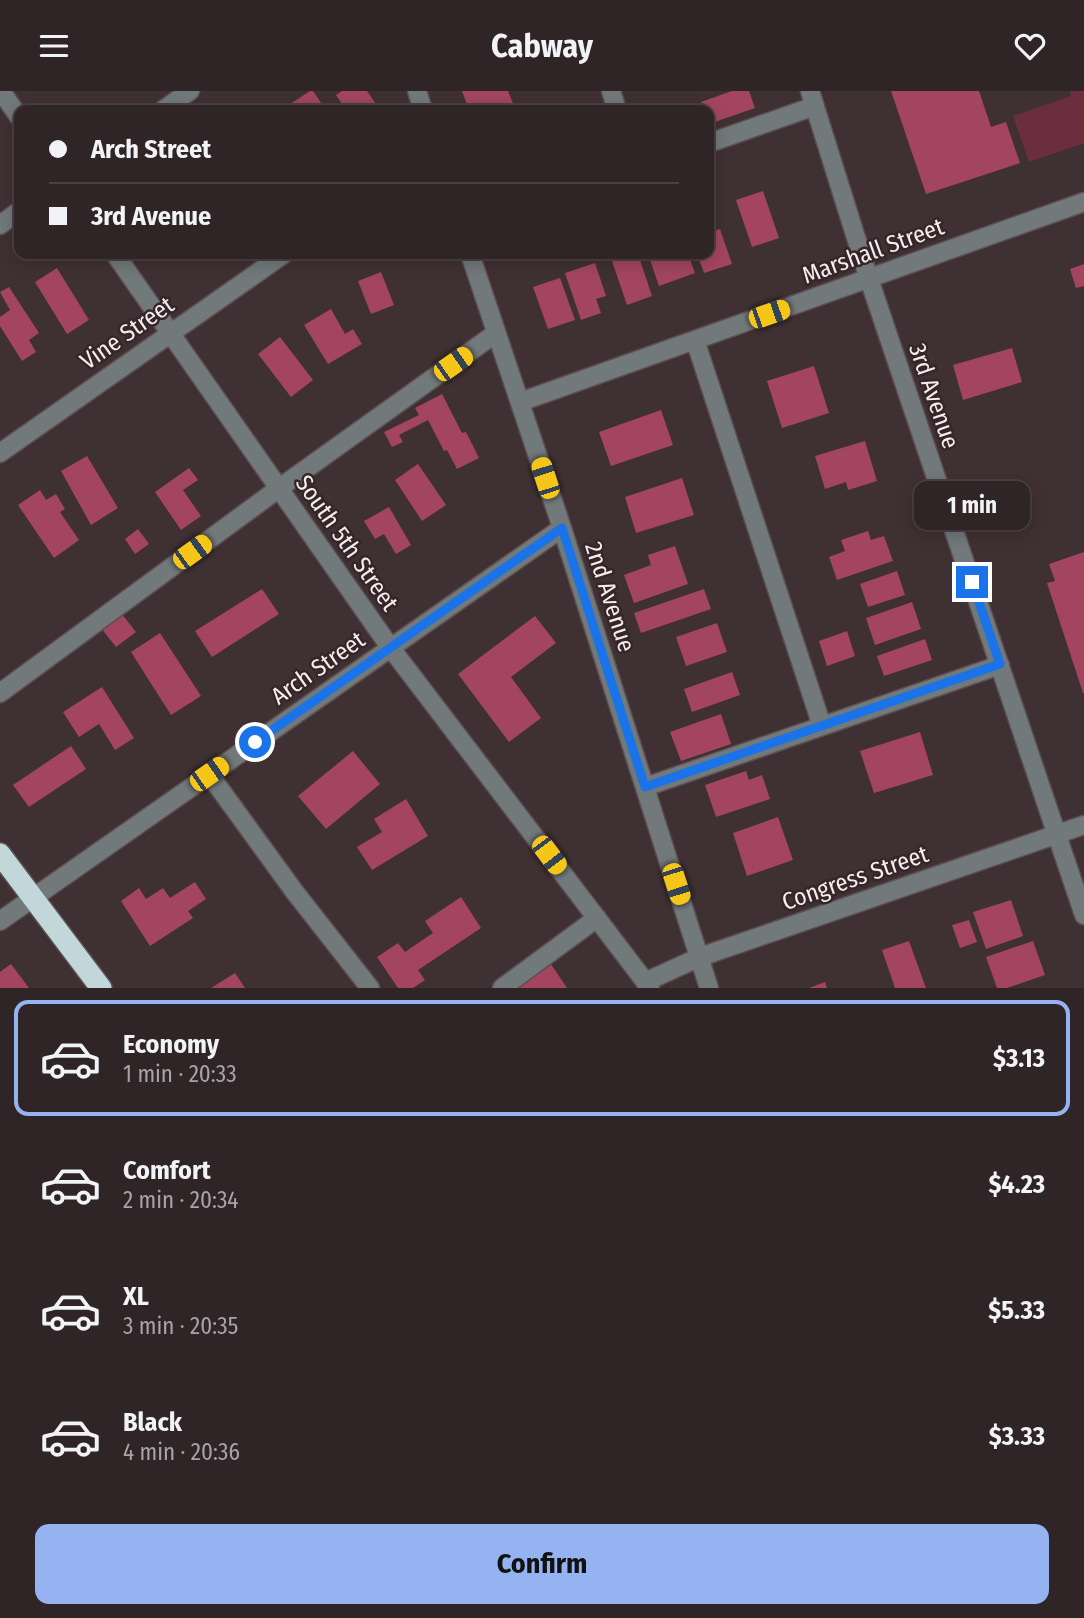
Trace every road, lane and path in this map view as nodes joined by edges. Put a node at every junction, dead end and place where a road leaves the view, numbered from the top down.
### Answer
1 (1, 91) edge
2 (190, 91) edge
3 (812, 99) edge
4 (170, 105) edge
5 (14, 110) edge
6 (714, 141) edge
7 (1084, 202) edge
8 (119, 259) edge
9 (277, 259) edge
10 (472, 259) edge
11 (869, 279) junction
12 (170, 332) junction
13 (496, 333) junction
14 (695, 340) junction
15 (520, 402) junction
16 (0, 453) edge
17 (278, 489) junction
18 (562, 528) junction
19 (390, 647) junction
20 (1000, 664) junction
21 (0, 693) edge
22 (822, 726) junction
23 (209, 774) junction
24 (645, 787) junction
25 (1084, 825) edge
26 (1058, 834) junction
27 (0, 854) edge
28 (32, 899) junction
29 (1084, 915) edge
30 (597, 918) junction
31 (0, 922) edge
32 (700, 957) junction
33 (648, 985) edge
34 (101, 988) edge
35 (370, 988) edge
36 (502, 988) edge
37 (709, 988) edge

1 - 5 street
2 - 4 street
3 - 6 street
3 - 11 street, 3rd Avenue
7 - 11 street, Marshall Street
8 - 12 street, South 5th Street
9 - 12 street, Vine Street
10 - 13 street, 2nd Avenue
11 - 14 street, Marshall Street
11 - 20 street, 3rd Avenue
12 - 16 street, Vine Street
12 - 17 street, South 5th Street
13 - 15 street, 2nd Avenue
13 - 17 street
14 - 15 street, Marshall Street
14 - 22 street
15 - 18 street, 2nd Avenue
17 - 19 street, South 5th Street
17 - 21 street
18 - 19 street, Arch Street
18 - 24 street, 2nd Avenue
19 - 23 street, Arch Street
19 - 30 street, South 5th Street
20 - 22 street
20 - 26 street, 3rd Avenue
22 - 24 street
23 - 28 street, Arch Street
23 - 35 street
24 - 32 street, 2nd Avenue
25 - 26 street, Congress Street
26 - 29 street, 3rd Avenue
26 - 32 street, Congress Street
27 - 28 highway
28 - 31 street, Arch Street
28 - 34 highway
30 - 33 street, South 5th Street
30 - 36 street
32 - 33 street, Congress Street
32 - 37 street

